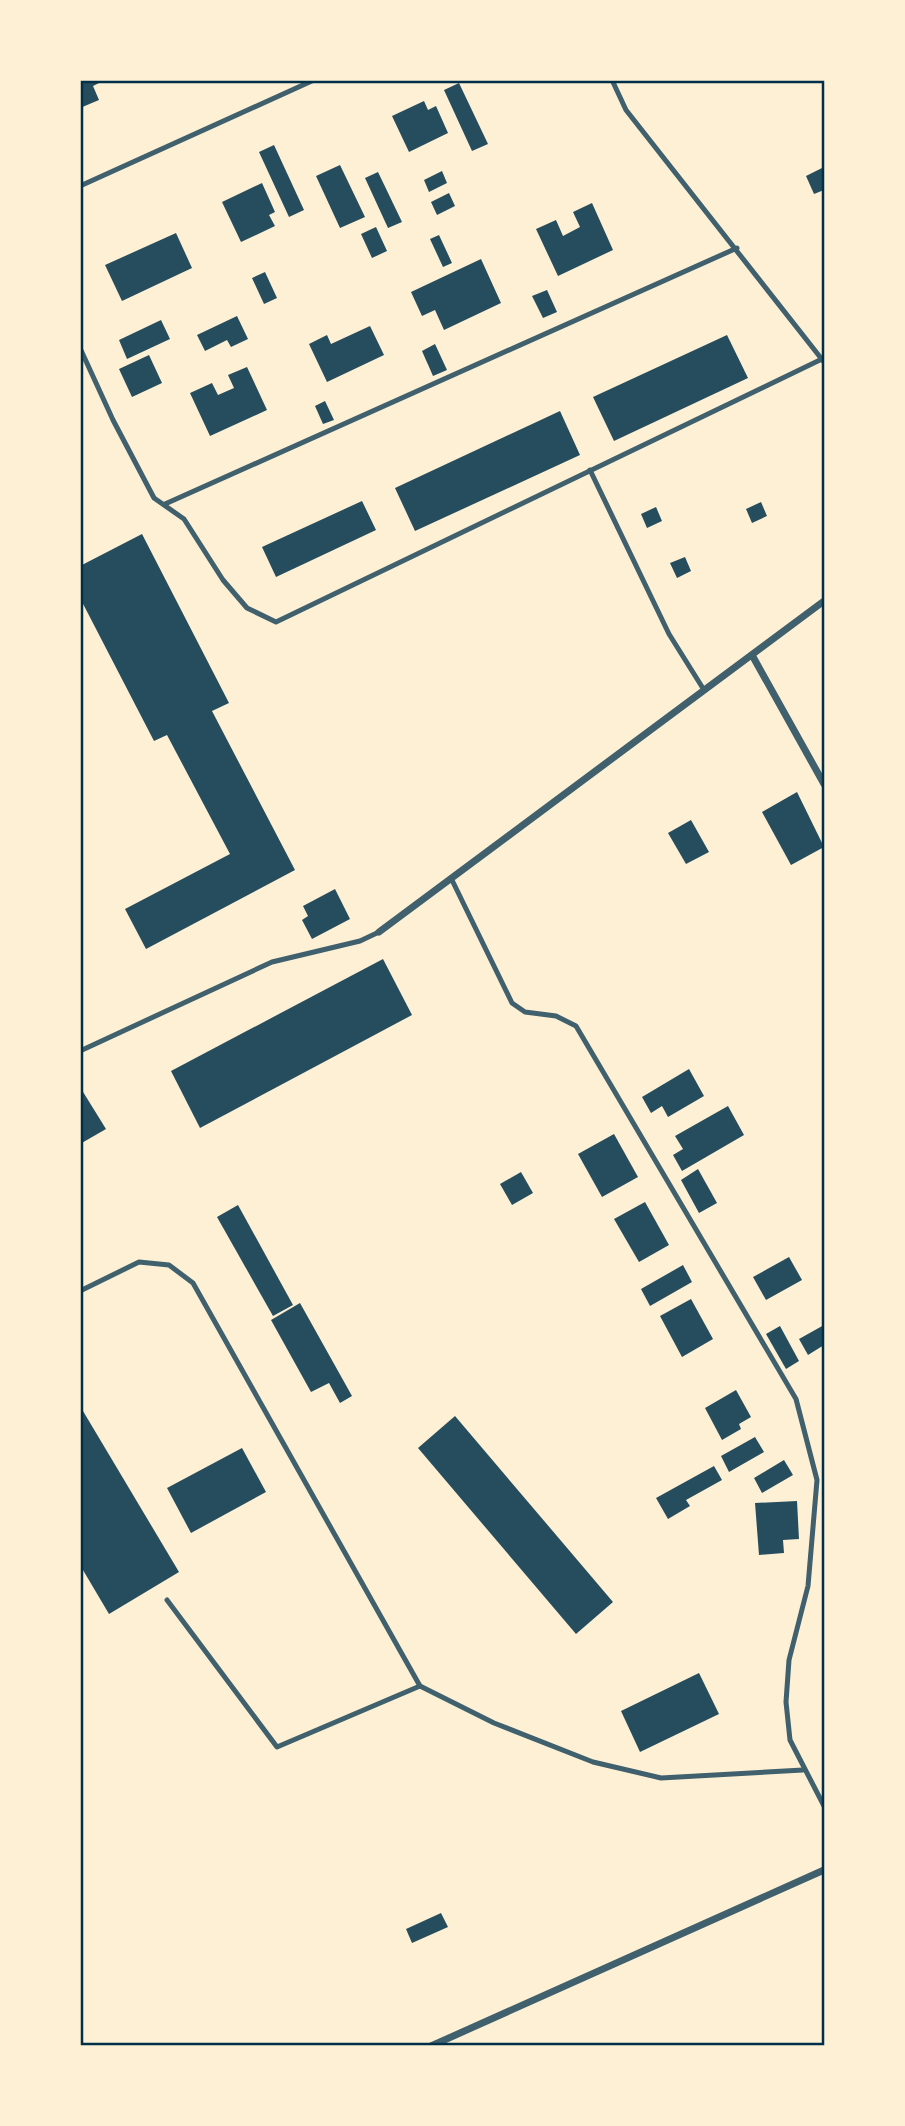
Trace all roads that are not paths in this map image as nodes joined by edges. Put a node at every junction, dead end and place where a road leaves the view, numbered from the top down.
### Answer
1 (314, 80) edge
2 (612, 80) edge
3 (80, 186) edge
4 (737, 248) junction
5 (80, 348) edge
6 (823, 360) edge
7 (590, 470) junction
8 (165, 504) junction
9 (824, 601) edge
10 (752, 655) junction
11 (704, 690) junction
12 (824, 784) edge
13 (451, 878) junction
14 (379, 932) joint
15 (80, 1051) edge
16 (80, 1291) edge
17 (167, 1600) dead end
18 (420, 1686) junction
19 (803, 1770) junction
20 (824, 1806) edge
21 (824, 1870) edge
22 (430, 2046) edge

1 - 3 lane
2 - 4 lane
4 - 6 lane
4 - 8 lane
5 - 8 lane
6 - 7 lane
7 - 8 lane
7 - 11 lane
9 - 10 street
10 - 11 street
10 - 12 street
11 - 13 street
13 - 14 street
13 - 19 lane
14 - 15 lane
16 - 18 lane
17 - 18 lane
18 - 19 lane
19 - 20 lane
21 - 22 street

